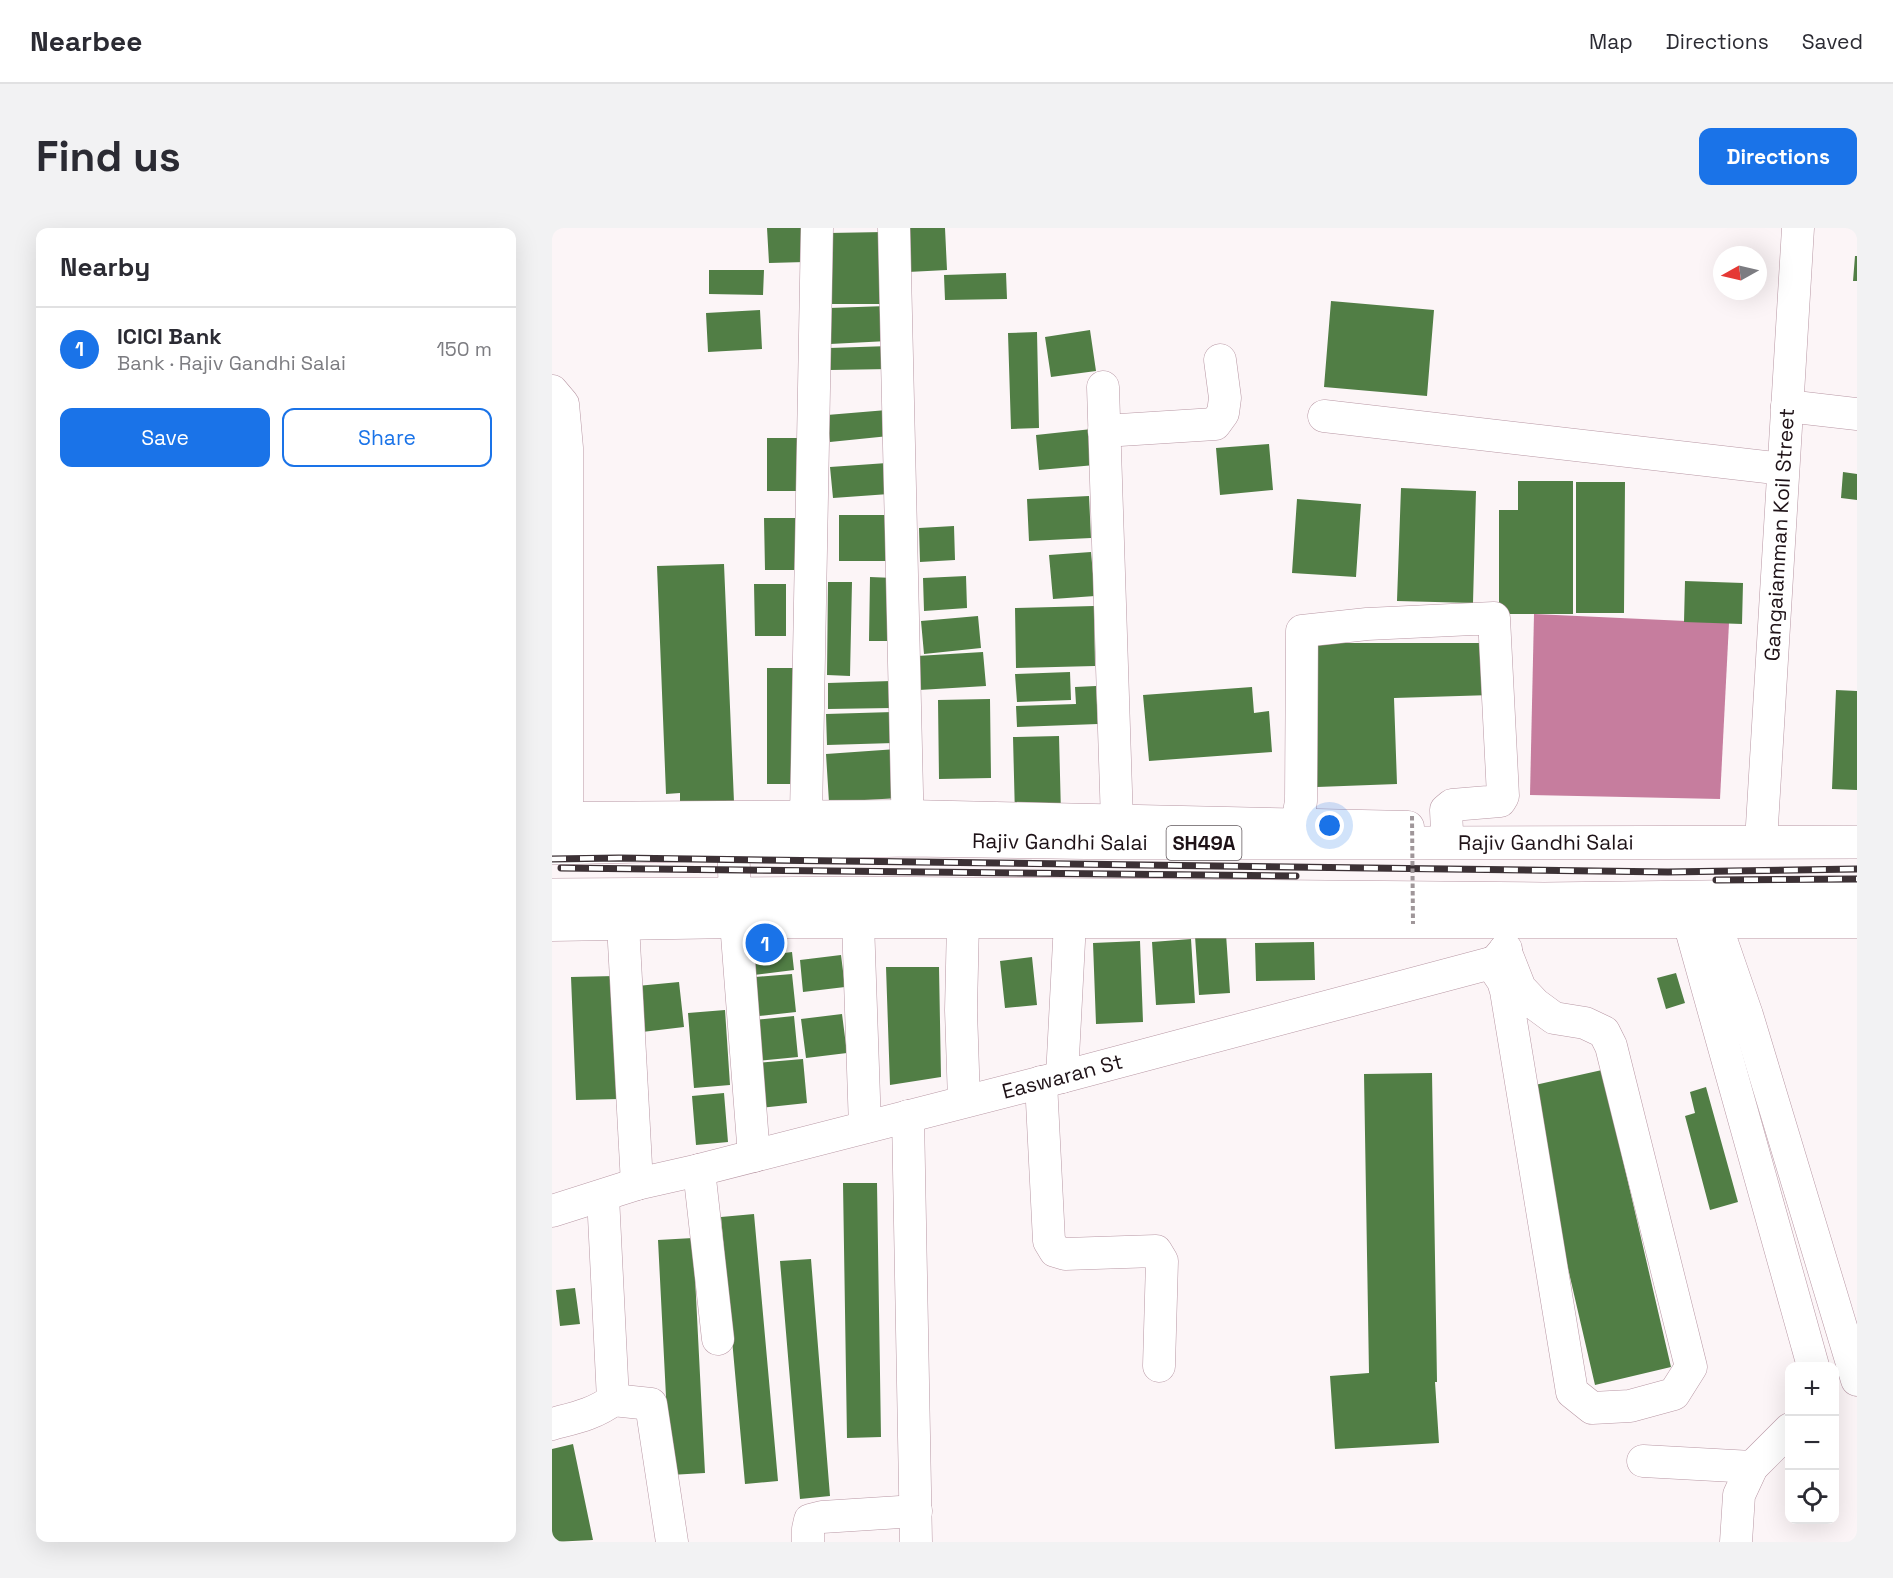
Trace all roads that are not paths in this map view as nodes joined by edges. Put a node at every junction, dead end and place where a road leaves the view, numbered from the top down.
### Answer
1 (817, 228) edge
2 (894, 228) edge
3 (1798, 228) edge
4 (1220, 360) dead end
5 (1103, 387) dead end
6 (552, 391) edge
7 (1787, 406) junction
8 (1857, 414) edge
9 (1324, 416) dead end
10 (1104, 431) junction
11 (1783, 469) junction
12 (560, 812) edge
13 (806, 816) junction
14 (1297, 825) junction
15 (909, 828) junction
16 (1118, 832) junction
17 (1447, 832) junction
18 (1857, 832) edge
19 (1775, 841) junction
20 (1857, 842) edge
21 (1509, 843) junction
22 (733, 844) junction
23 (552, 848) edge
24 (1857, 894) edge
25 (552, 895) edge
26 (736, 908) junction
27 (1536, 911) junction
28 (858, 922) junction
29 (963, 922) junction
30 (1070, 922) junction
31 (1702, 922) junction
32 (1857, 922) edge
33 (623, 924) junction
34 (552, 925) edge
35 (1498, 957) junction
36 (1052, 1079) junction
37 (964, 1101) junction
38 (908, 1116) junction
39 (865, 1127) junction
40 (753, 1156) junction
41 (699, 1170) junction
42 (637, 1184) junction
43 (603, 1196) junction
44 (552, 1211) edge
45 (718, 1339) dead end
46 (1812, 1362) edge
47 (1160, 1366) dead end
48 (1857, 1380) edge
49 (613, 1400) junction
50 (552, 1424) edge
51 (1785, 1434) edge
52 (1643, 1461) dead end
53 (1752, 1467) junction
54 (916, 1510) junction
55 (672, 1542) edge
56 (808, 1542) edge
57 (916, 1542) edge
58 (1736, 1542) edge

1 - 13 street
2 - 15 street
3 - 7 street, Gangaiamman Koil Street
4 - 10 street
5 - 10 street
6 - 12 street
7 - 8 street
7 - 11 street, Gangaiamman Koil Street
9 - 11 street
10 - 16 street
11 - 19 street, Gangaiamman Koil Street
12 - 13 street
13 - 15 street
14 - 16 street
14 - 17 street
14 - 17 street
15 - 16 main road, Rajiv Gandhi Salai / SH49A
15 - 22 main road, Rajiv Gandhi Salai / SH49A
16 - 21 main road, Rajiv Gandhi Salai / SH49A
17 - 21 street
18 - 19 street
19 - 20 main road, Rajiv Gandhi Salai / SH49A
19 - 21 main road, Rajiv Gandhi Salai / SH49A
22 - 23 main road, Rajiv Gandhi Salai / SH49A
22 - 26 street
24 - 27 main road
25 - 26 main road
26 - 27 main road
26 - 28 street
26 - 33 street
26 - 40 street
27 - 30 street
27 - 31 street
27 - 35 street
28 - 29 street
28 - 39 street
29 - 30 street
29 - 37 street
30 - 36 street
31 - 32 street
31 - 46 street
31 - 48 street
33 - 34 street
33 - 42 street
35 - 35 street
35 - 36 street, Easwaran St
36 - 37 street, Easwaran St
36 - 47 street
37 - 38 street, Easwaran St
38 - 39 street, Easwaran St
38 - 54 street
39 - 40 street, Easwaran St
40 - 41 street, Easwaran St
41 - 42 street, Easwaran St
41 - 45 street
42 - 43 street, Easwaran St
43 - 44 street, Easwaran St
43 - 49 street
49 - 50 street
49 - 55 street
51 - 53 street
52 - 53 street
53 - 58 street
54 - 56 street
54 - 57 street

